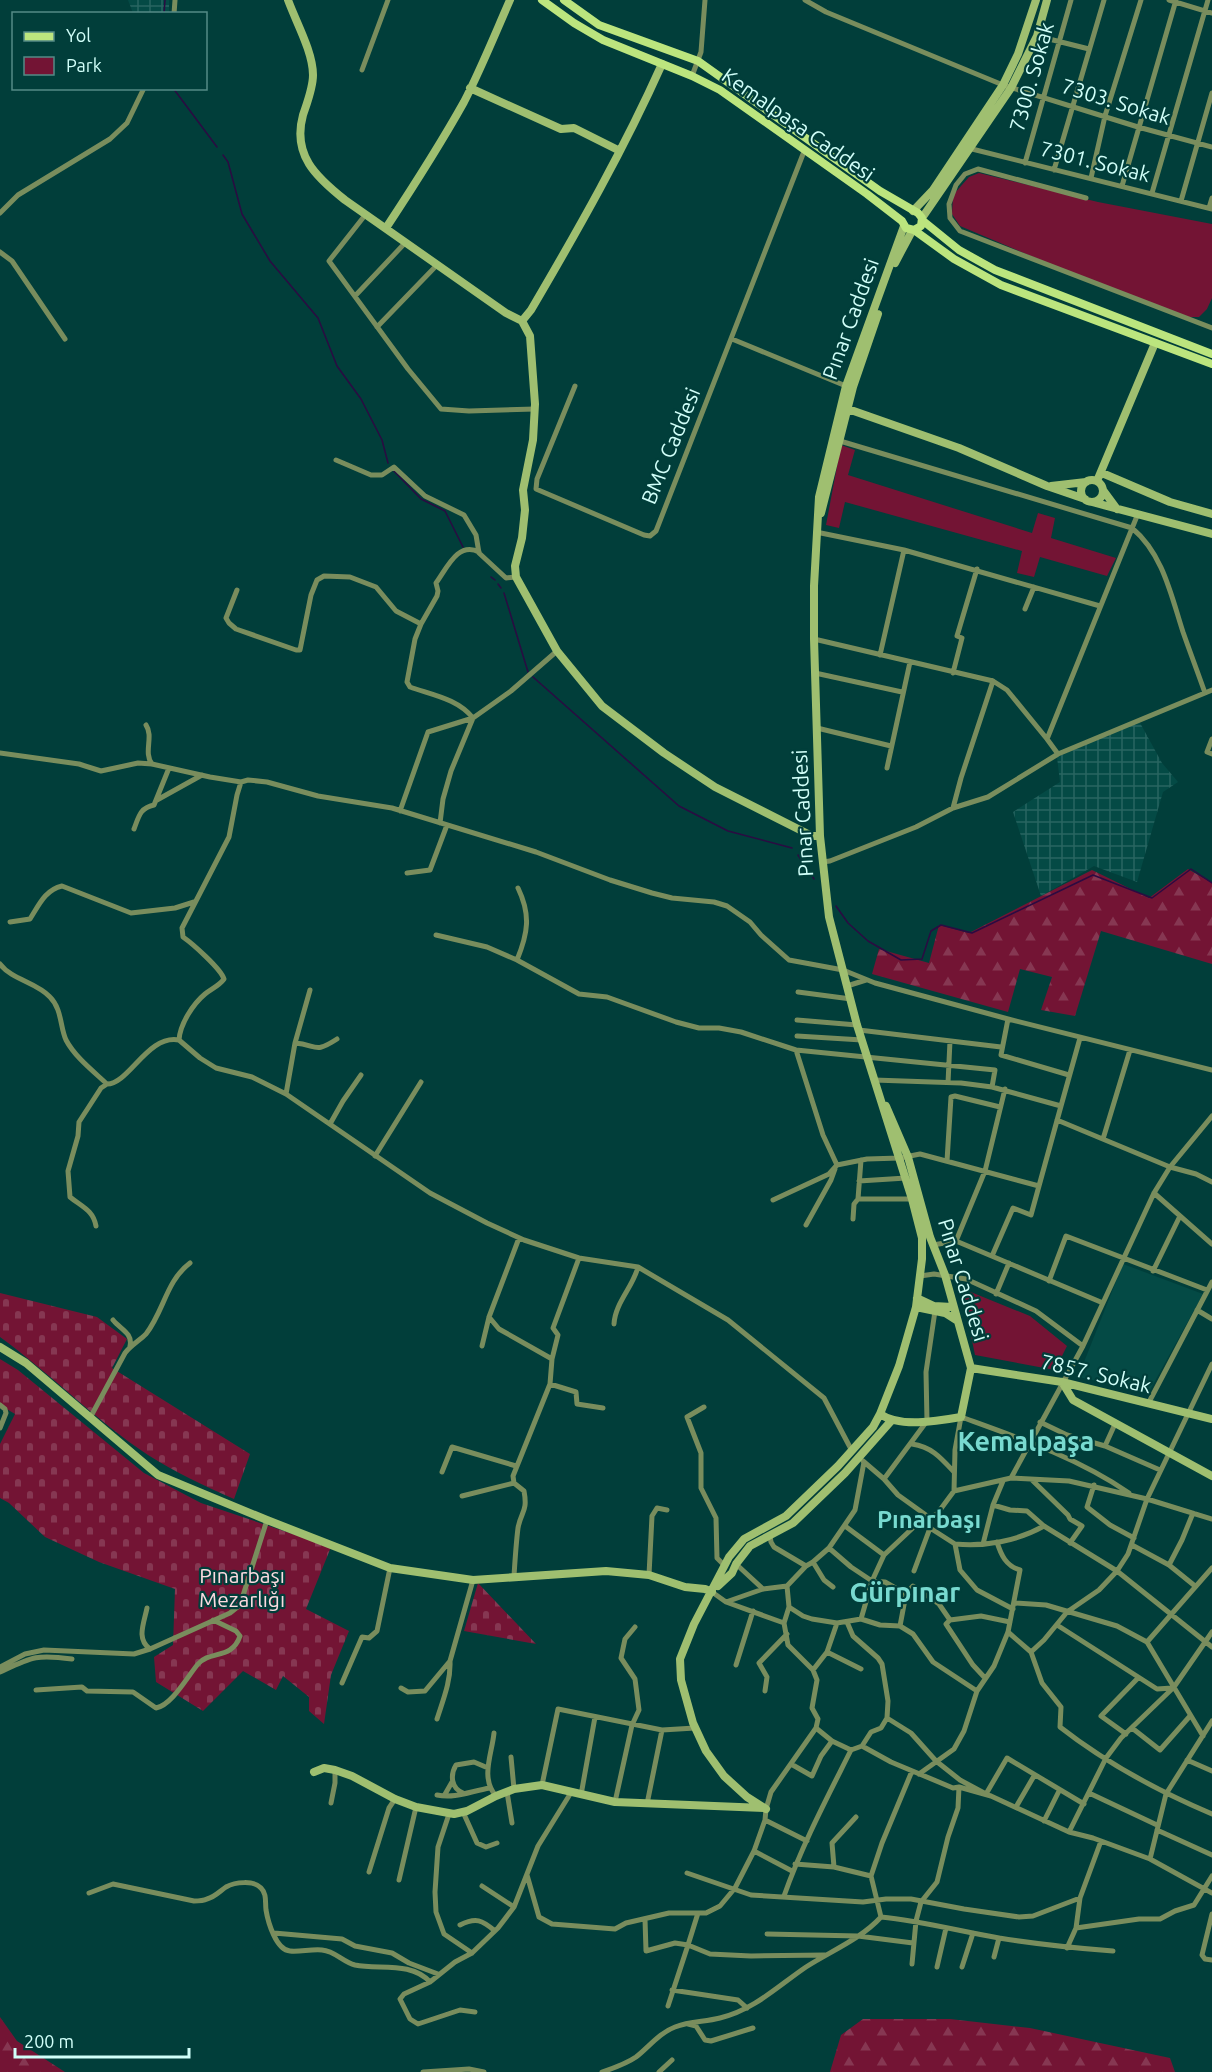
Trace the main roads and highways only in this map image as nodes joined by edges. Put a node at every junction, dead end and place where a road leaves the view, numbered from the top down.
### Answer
1 (542, 0) edge
2 (564, 0) edge
3 (912, 211) junction
4 (922, 219) junction
5 (908, 227) junction
6 (1212, 354) edge
7 (1212, 364) edge

1 - 5 main road, Kemalpaşa Caddesi
2 - 3 main road, Kemalpaşa Caddesi
3 - 4 main road, Kemalpaşa Caddesi
3 - 5 main road
4 - 5 main road
4 - 6 main road, Kemalpaşa Caddesi
5 - 7 main road, Kemalpaşa Caddesi

